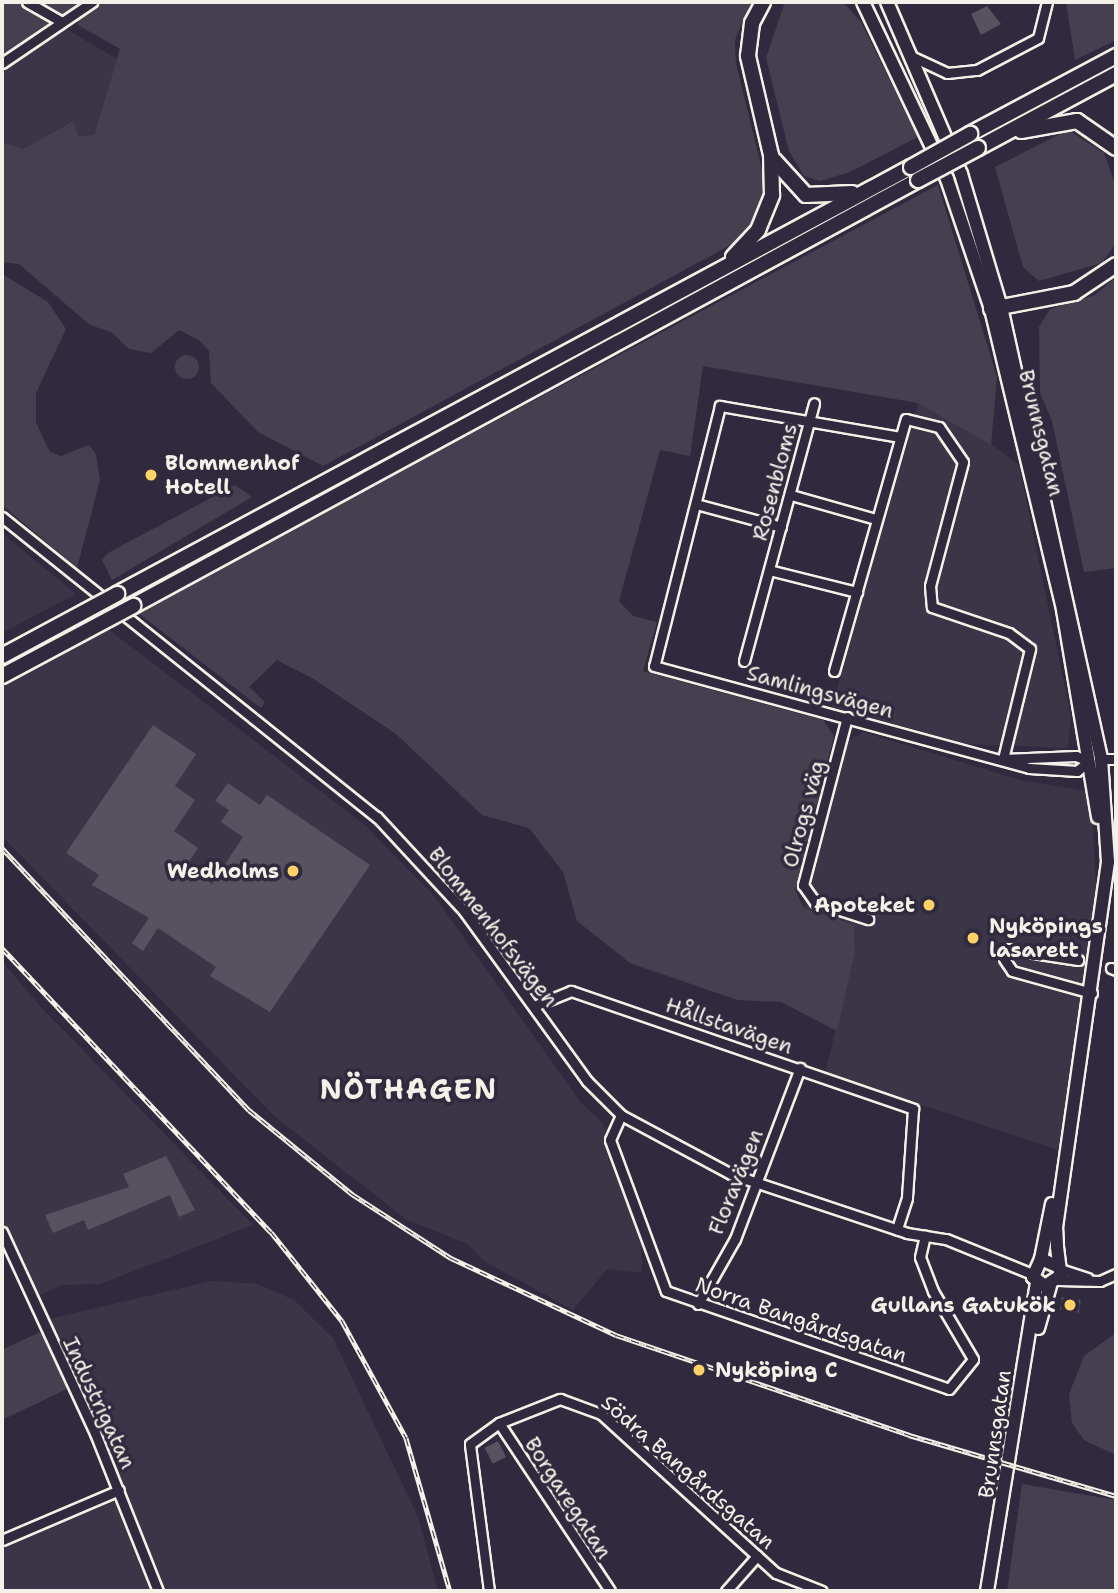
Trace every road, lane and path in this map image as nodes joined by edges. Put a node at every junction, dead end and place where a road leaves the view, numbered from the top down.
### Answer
1 (27, 2) edge
2 (92, 2) edge
3 (763, 2) edge
4 (863, 2) edge
5 (887, 2) edge
6 (1047, 2) edge
7 (80, 6) edge
8 (62, 22) junction
9 (1116, 56) edge
10 (913, 57) junction
11 (2, 64) edge
12 (1116, 74) edge
13 (999, 137) junction
14 (1116, 148) edge
15 (771, 155) junction
16 (867, 190) junction
17 (1116, 265) edge
18 (720, 270) junction
19 (996, 308) junction
20 (814, 403) dead end
21 (810, 422) junction
22 (900, 437) junction
23 (791, 495) junction
24 (696, 504) junction
25 (2, 517) edge
26 (876, 519) junction
27 (781, 527) junction
28 (769, 570) junction
29 (857, 592) junction
30 (2, 656) edge
31 (744, 661) dead end
32 (834, 671) dead end
33 (2, 676) edge
34 (847, 717) junction
35 (1116, 759) edge
36 (1003, 760) junction
37 (1095, 760) junction
38 (868, 919) dead end
39 (1078, 960) tunnel mouth
40 (1092, 993) junction
41 (534, 1006) junction
42 (800, 1069) junction
43 (1073, 1104) junction
44 (621, 1115) junction
45 (755, 1181) junction
46 (897, 1228) junction
47 (2, 1232) edge
48 (925, 1236) junction
49 (1037, 1269) junction
50 (1116, 1274) edge
51 (1057, 1275) junction
52 (698, 1304) junction
53 (499, 1423) junction
54 (119, 1490) junction
55 (2, 1539) edge
56 (757, 1556) junction
57 (158, 1591) edge
58 (489, 1591) edge
59 (610, 1591) edge
60 (726, 1591) edge
61 (822, 1591) edge
62 (987, 1591) edge
63 (996, 1591) edge

1 - 8 street
2 - 7 street
3 - 15 highway
4 - 19 main road, Brunnsgatan
5 - 10 main road, Brunnsgatan
6 - 10 street
7 - 8 street
8 - 11 street
9 - 16 highway, bridge
10 - 19 main road, Brunnsgatan
12 - 13 highway
13 - 14 highway
13 - 33 highway, bridge
15 - 16 highway
15 - 18 highway
16 - 18 highway
17 - 19 highway
18 - 30 highway, bridge
19 - 37 main road, Brunnsgatan
20 - 21 street, Rosenbloms
21 - 22 street
21 - 23 street, Rosenbloms
21 - 24 street
22 - 26 street
22 - 36 street
23 - 26 street
23 - 27 street, Rosenbloms
24 - 27 street
24 - 34 street, Samlingsvägen
25 - 41 street, Blommenhofsvägen
26 - 29 street
27 - 28 street, Rosenbloms
28 - 29 street, Rosenbloms
28 - 31 street, Rosenbloms
29 - 32 street
34 - 36 street, Samlingsvägen
34 - 38 street, Olrogs väg
35 - 37 street
36 - 37 street, Samlingsvägen
36 - 37 street, Samlingsvägen
37 - 40 main road, Brunnsgatan
39 - 40 street
40 - 43 main road, Brunnsgatan
41 - 42 street, Hållstavägen
41 - 44 street, Blommenhofsvägen
42 - 45 street, Floravägen
42 - 46 street, Hållstavägen
43 - 49 main road, Brunnsgatan
43 - 51 main road, Brunnsgatan
44 - 45 street, Blommenhofsvägen
44 - 52 street, Norra Bangårdsgatan
45 - 46 street, Blommenhofsvägen
45 - 52 street, Floravägen
46 - 48 street, Blommenhofsvägen
47 - 54 street, Industrigatan
48 - 49 street, Blommenhofsvägen
48 - 52 street, Norra Bangårdsgatan
49 - 51 main road
49 - 51 main road
49 - 62 main road, Brunnsgatan
50 - 51 street
51 - 63 main road, Brunnsgatan
53 - 56 street, Södra Bangårdsgatan
53 - 58 street, Södra Bangårdsgatan
53 - 59 street, Borgaregatan
54 - 55 street
54 - 57 street, Industrigatan
56 - 60 street
56 - 61 street, Södra Bangårdsgatan

